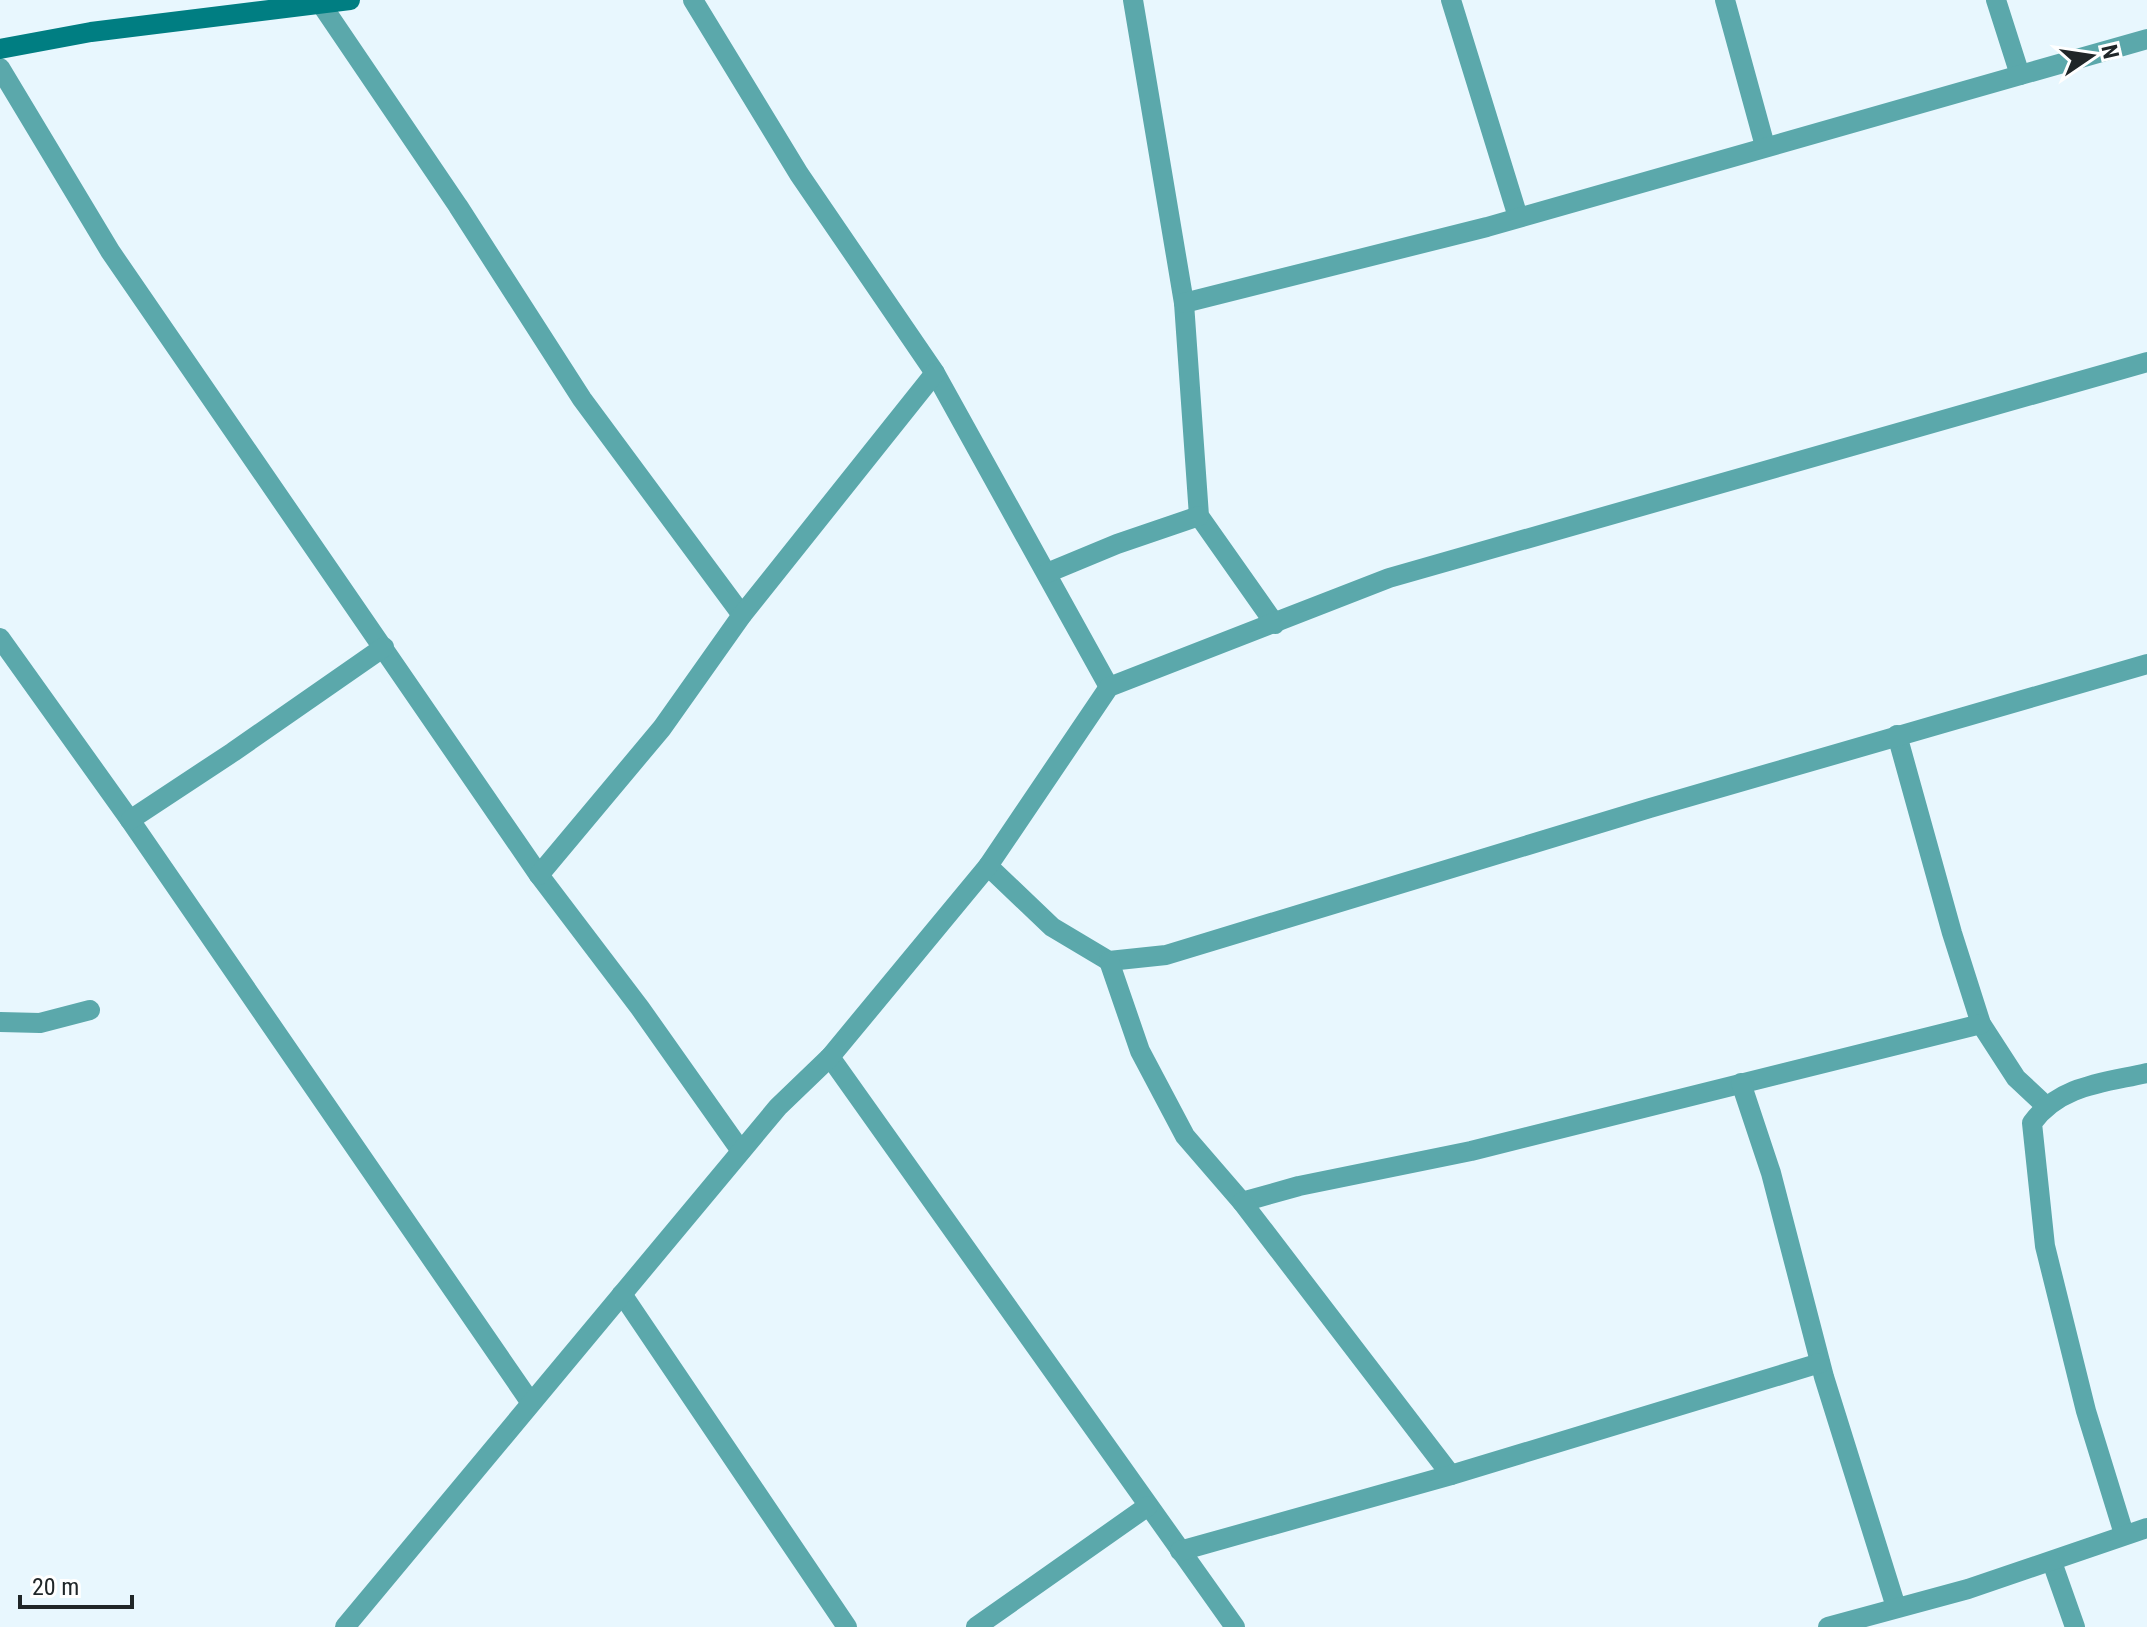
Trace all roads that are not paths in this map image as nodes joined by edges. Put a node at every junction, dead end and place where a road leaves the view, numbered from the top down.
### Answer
1 (350, 0) edge
2 (693, 0) edge
3 (1133, 0) edge
4 (1451, 0) edge
5 (1725, 0) edge
6 (1996, 0) edge
7 (321, 4) junction
8 (2147, 39) edge
9 (0, 49) edge
10 (0, 68) edge
11 (2020, 75) junction
12 (1765, 146) junction
13 (1518, 217) junction
14 (1184, 303) junction
15 (2147, 362) edge
16 (935, 373) junction
17 (1199, 516) junction
18 (1047, 573) junction
19 (742, 615) junction
20 (1275, 624) junction
21 (0, 638) edge
22 (384, 647) junction
23 (2147, 664) edge
24 (1109, 687) junction
25 (1897, 735) junction
26 (130, 820) junction
27 (988, 866) junction
28 (539, 875) junction
29 (1109, 961) junction
30 (90, 1010) dead end
31 (0, 1022) edge
32 (1981, 1024) junction
33 (830, 1057) junction
34 (2147, 1073) edge
35 (1741, 1083) junction
36 (2045, 1105) junction
37 (741, 1151) junction
38 (1242, 1202) junction
39 (622, 1294) junction
40 (1820, 1363) junction
41 (531, 1403) junction
42 (1451, 1475) junction
43 (1148, 1506) junction
44 (2147, 1528) edge
45 (2124, 1534) junction
46 (1180, 1551) junction
47 (2052, 1562) junction
48 (1896, 1607) junction
49 (345, 1627) edge
50 (847, 1627) edge
51 (976, 1627) edge
52 (1235, 1627) edge
53 (1828, 1627) edge
54 (2075, 1627) edge

1 - 7 street
2 - 16 street
3 - 14 street
4 - 13 street
5 - 12 street
6 - 11 street
7 - 9 street
7 - 19 street
8 - 11 street
10 - 22 street
11 - 12 street
12 - 13 street
13 - 14 street
14 - 17 street
15 - 20 street
16 - 18 street
16 - 19 street
17 - 18 street
17 - 20 street
18 - 24 street
19 - 28 street
20 - 24 street
21 - 26 street
22 - 26 street
22 - 28 street
23 - 25 street
24 - 27 street
25 - 29 street
25 - 32 street
26 - 41 street
27 - 29 street
27 - 33 street
28 - 37 street
29 - 38 street
30 - 31 street
32 - 35 street
32 - 36 street
33 - 37 street
33 - 43 street
34 - 36 street
35 - 38 street
35 - 40 street
36 - 45 street
37 - 39 street
38 - 42 street
39 - 41 street
39 - 50 street
40 - 42 street
40 - 48 street
41 - 49 street
42 - 46 street
43 - 46 street
43 - 51 street
44 - 45 street
45 - 47 street
46 - 52 street
47 - 48 street
47 - 54 street
48 - 53 street

